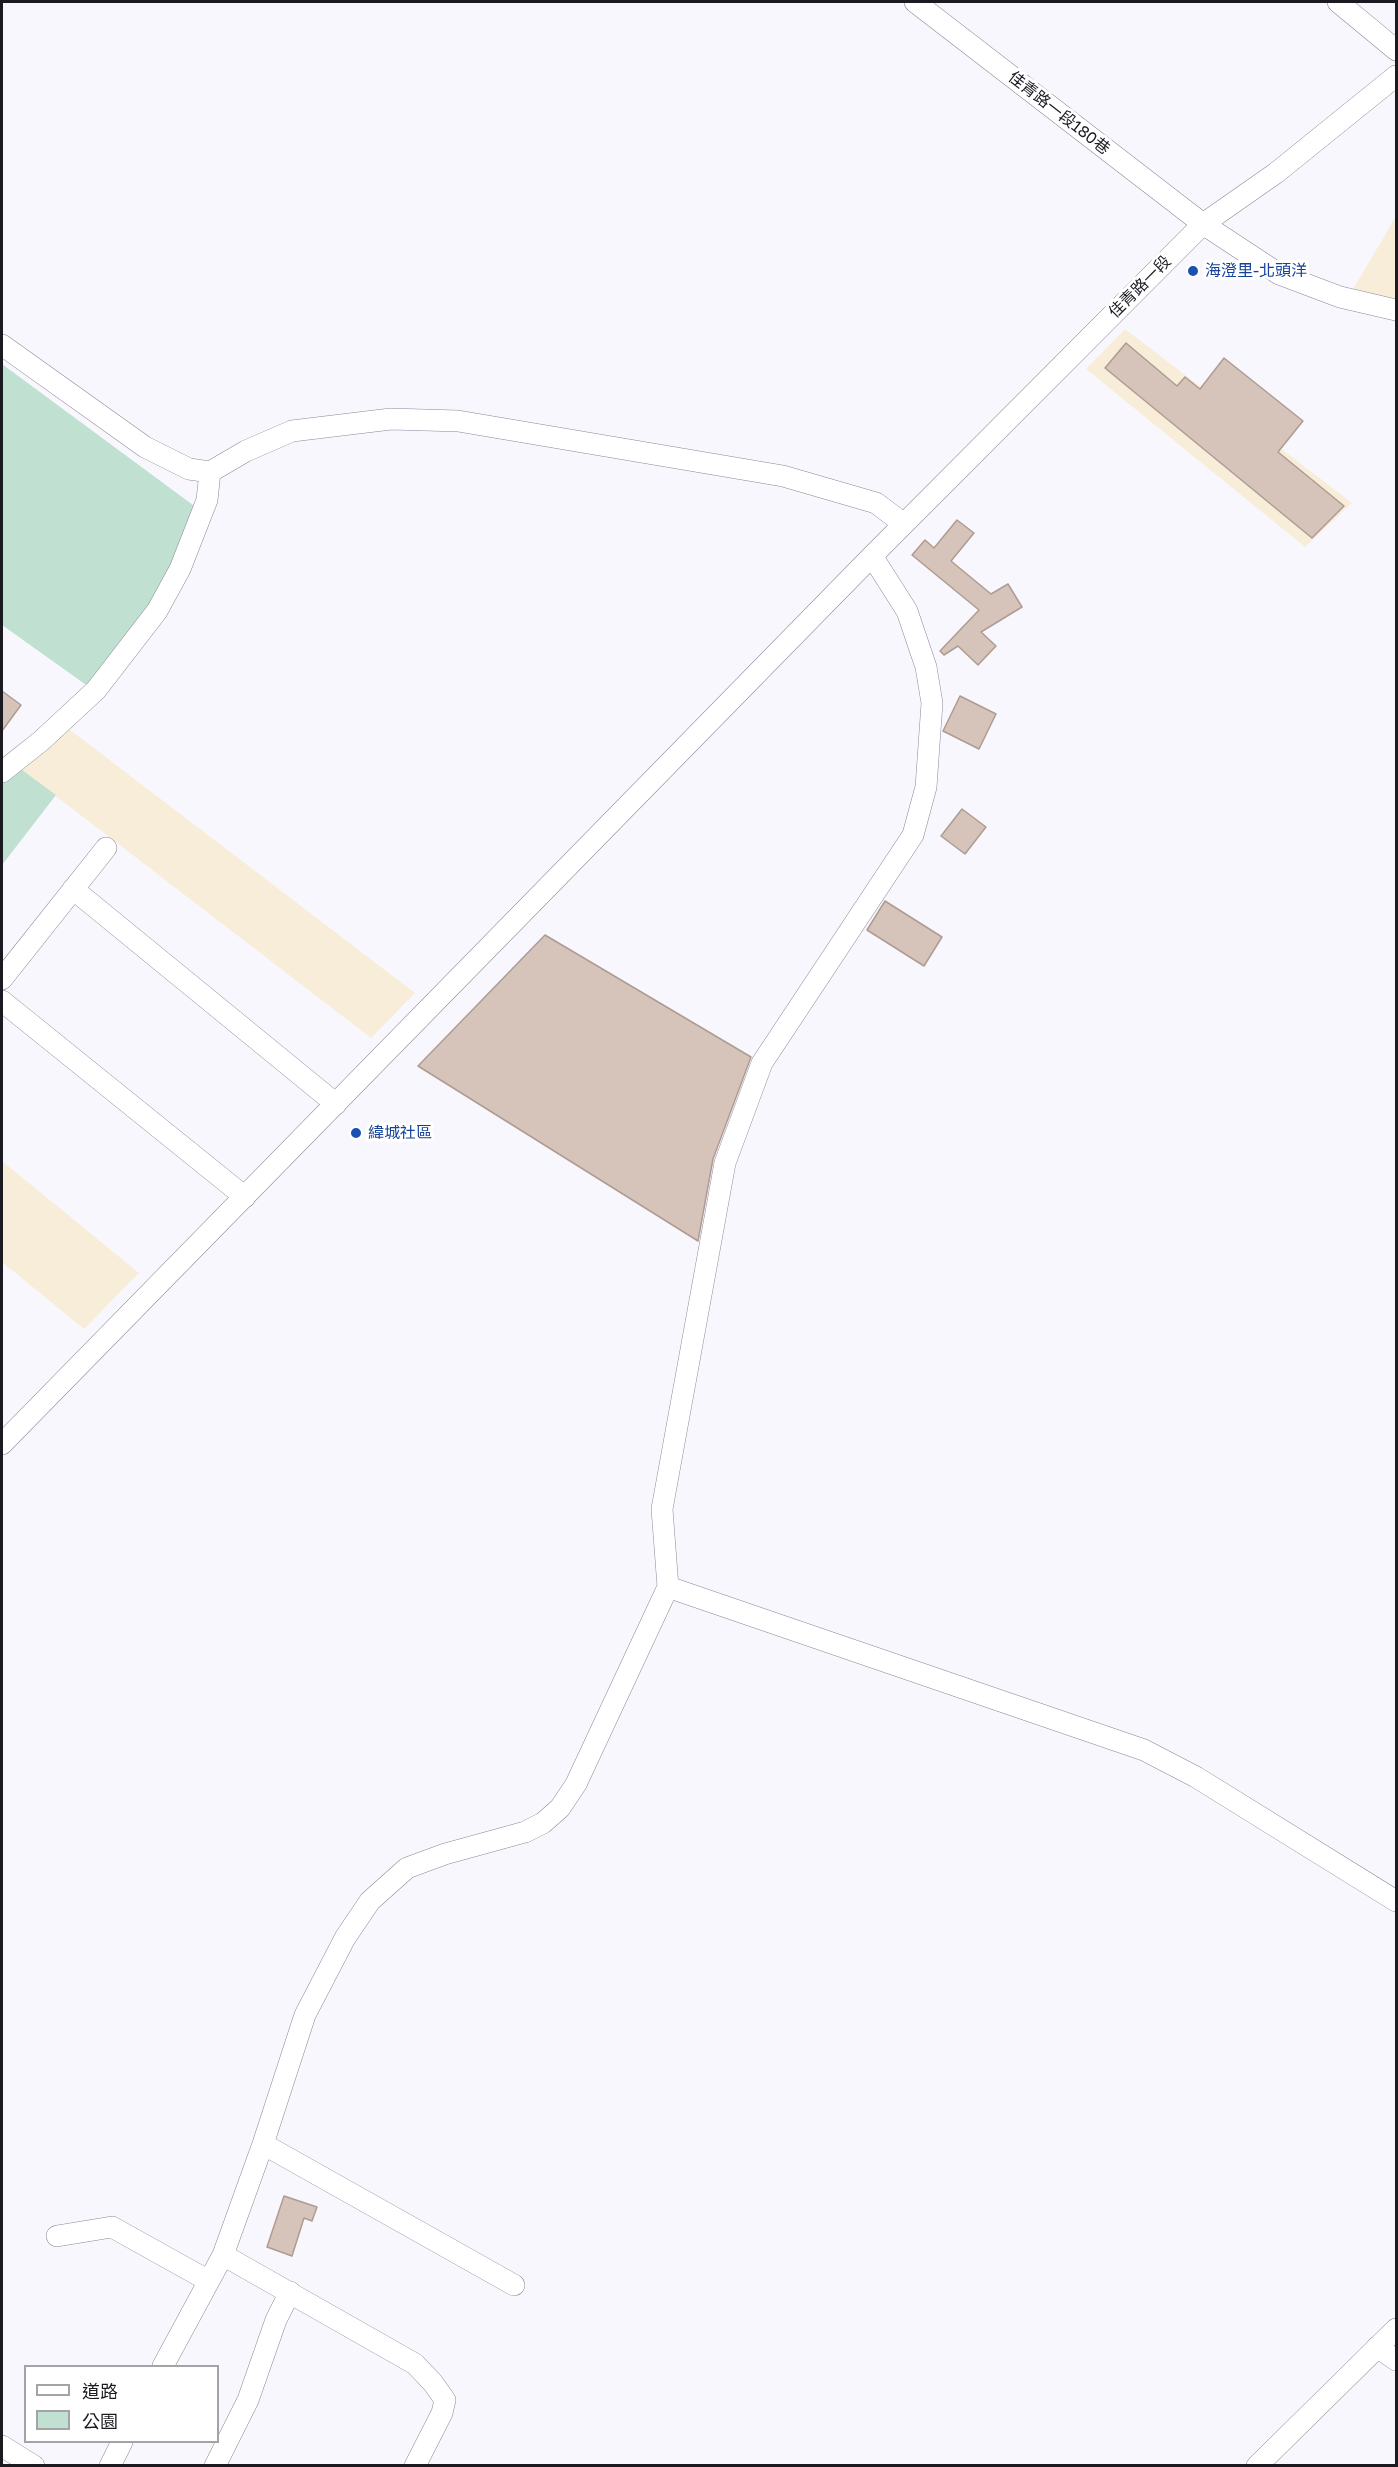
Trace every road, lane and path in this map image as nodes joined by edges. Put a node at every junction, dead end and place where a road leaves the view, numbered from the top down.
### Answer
1 (915, 2) edge
2 (1338, 2) edge
3 (1396, 50) edge
4 (1396, 76) edge
5 (1203, 224) junction
6 (1396, 310) edge
7 (2, 345) edge
8 (210, 472) junction
9 (904, 524) junction
10 (872, 556) junction
11 (2, 772) edge
12 (106, 848) dead end
13 (73, 889) junction
14 (2, 979) edge
15 (2, 1001) edge
16 (336, 1104) junction
17 (245, 1197) junction
18 (2, 1444) edge
19 (668, 1587) junction
20 (1396, 1901) edge
21 (263, 2144) junction
22 (57, 2236) dead end
23 (223, 2255) junction
24 (208, 2281) junction
25 (514, 2285) dead end
26 (290, 2292) junction
27 (1396, 2329) edge
28 (1377, 2347) junction
29 (1396, 2360) edge
30 (164, 2365) edge
31 (122, 2443) edge
32 (2, 2446) edge
33 (34, 2466) edge
34 (110, 2466) edge
35 (215, 2466) edge
36 (416, 2466) edge
37 (1257, 2466) edge

1 - 5 street, 佳青路一段180巷
2 - 3 street
4 - 5 street, 佳青路一段
5 - 6 street, 佳青路一段180巷
5 - 9 street, 佳青路一段
7 - 8 street
8 - 9 street
8 - 11 street
9 - 10 street, 佳青路一段
10 - 16 street, 佳青路一段
10 - 19 street
12 - 13 street
13 - 14 street
13 - 16 street
15 - 17 street
16 - 17 street, 佳青路一段
17 - 18 street, 佳青路一段
19 - 20 street
19 - 21 street
21 - 23 street
21 - 25 street
22 - 24 street
23 - 24 street
23 - 26 street
24 - 30 street
26 - 35 street
26 - 36 street
27 - 28 street
28 - 29 street
28 - 37 street
31 - 34 street
32 - 33 street

